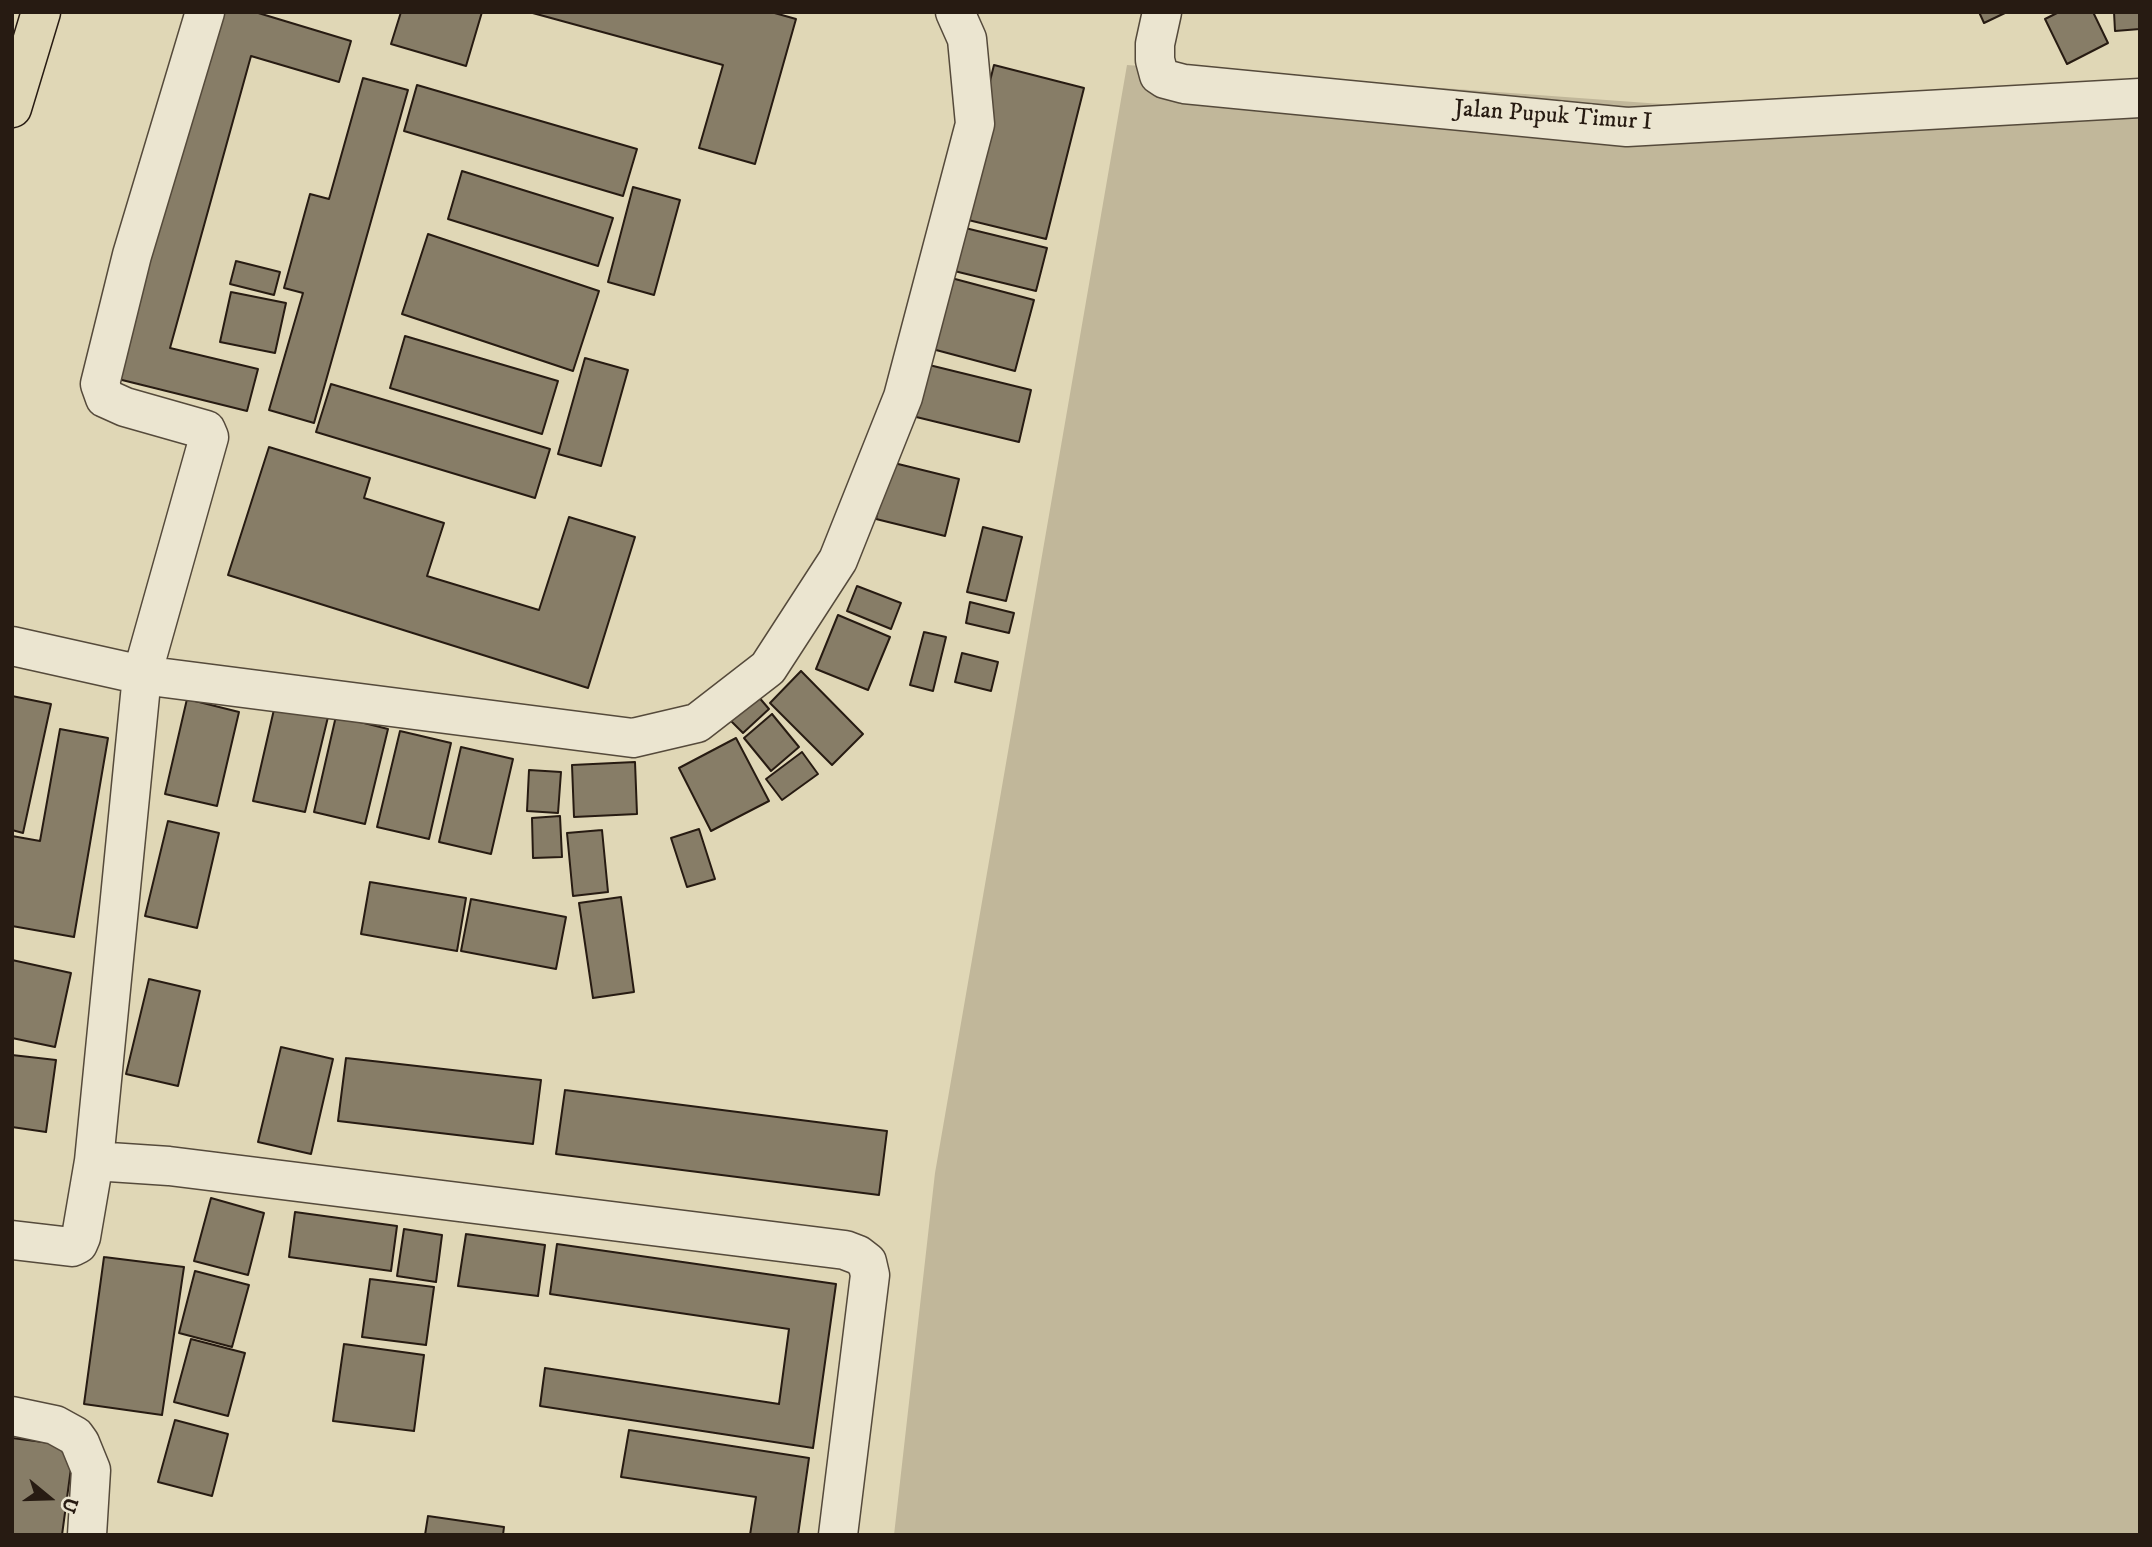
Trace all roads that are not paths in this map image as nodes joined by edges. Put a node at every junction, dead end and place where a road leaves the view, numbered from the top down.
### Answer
1 (41, 12) edge
2 (205, 12) edge
3 (955, 12) edge
4 (1161, 12) edge
5 (2140, 98) edge
6 (12, 108) edge
7 (12, 646) edge
8 (142, 675) junction
9 (94, 1161) junction
10 (12, 1240) edge
11 (12, 1416) edge
12 (88, 1535) edge
13 (838, 1535) edge

1 - 6 highway
2 - 8 street
3 - 8 street
4 - 5 street, Jalan Pupuk Timur I
7 - 8 street
8 - 9 street
9 - 10 street
9 - 13 street
11 - 12 street

